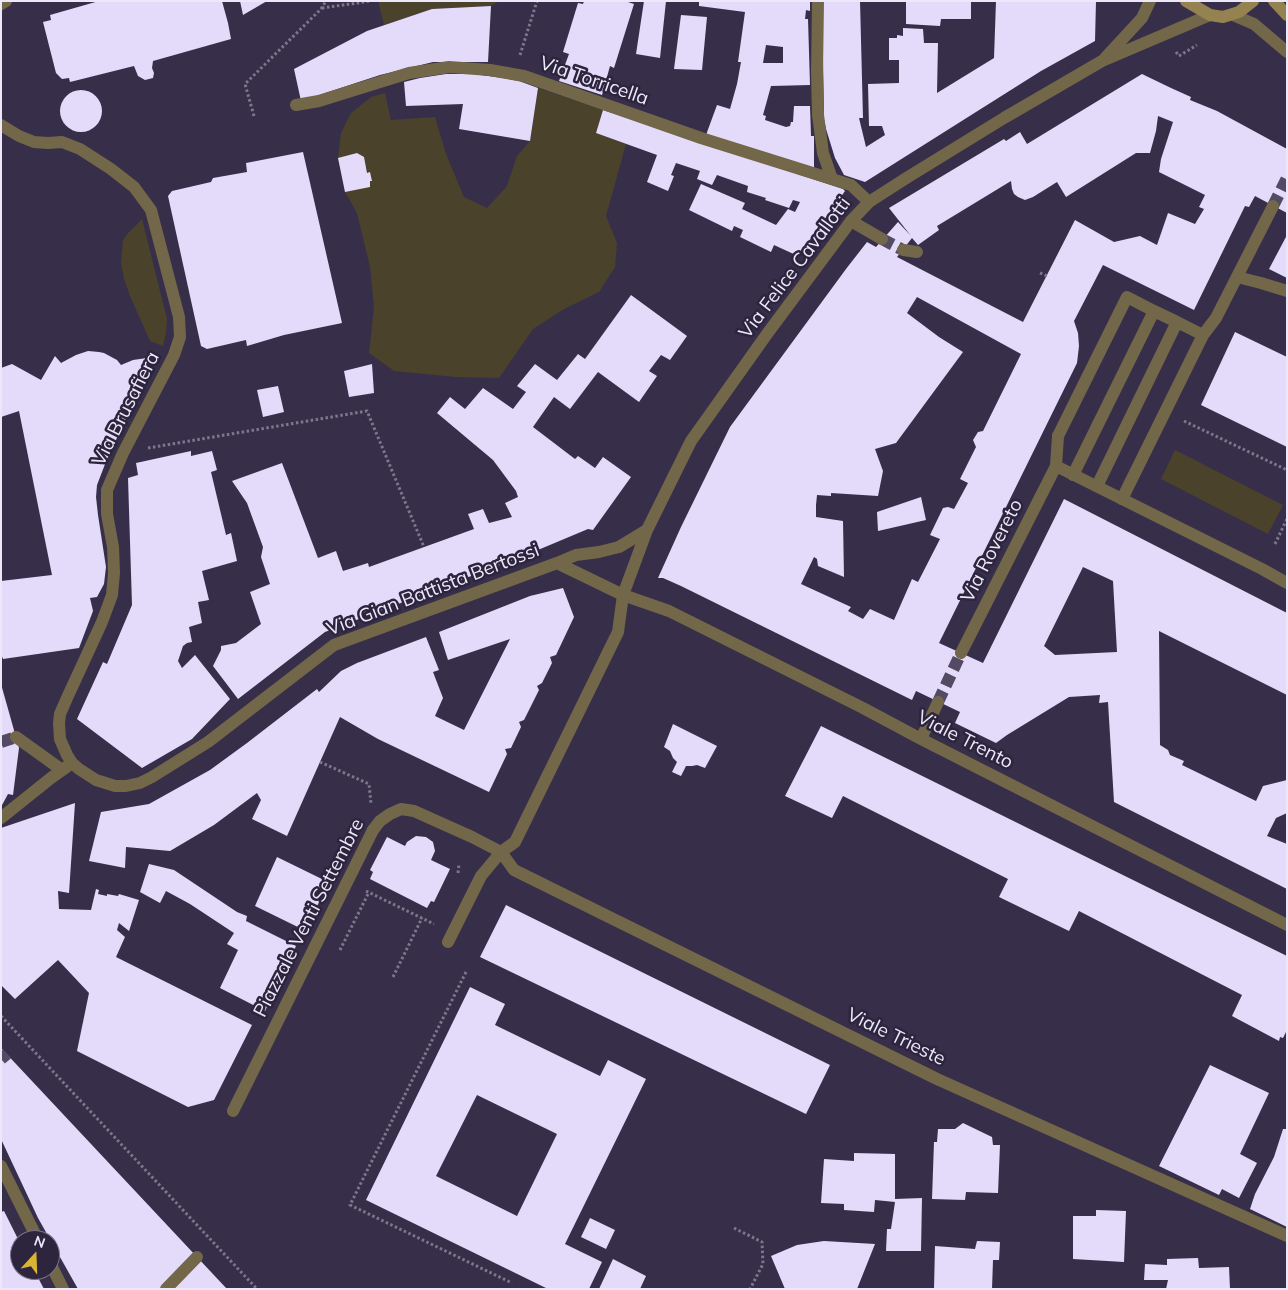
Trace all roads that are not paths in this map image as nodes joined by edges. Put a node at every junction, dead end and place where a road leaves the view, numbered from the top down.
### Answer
1 (6, 1) edge
2 (818, 1) edge
3 (1150, 1) edge
4 (1186, 1) edge
5 (1253, 1) edge
6 (1274, 1) edge
7 (1, 4) edge
8 (1210, 15) junction
9 (1233, 15) junction
10 (1287, 15) edge
11 (1287, 52) edge
12 (1102, 62) junction
13 (296, 105) dead end
14 (1, 125) edge
15 (832, 179) junction
16 (869, 202) junction
17 (1273, 206) tunnel mouth
18 (850, 221) junction
19 (882, 238) tunnel mouth
20 (903, 250) tunnel mouth
21 (917, 252) dead end
22 (1237, 278) junction
23 (1287, 290) edge
24 (1154, 311) junction
25 (1177, 322) junction
26 (1203, 335) junction
27 (1056, 466) junction
28 (1073, 475) junction
29 (1097, 486) junction
30 (1122, 499) junction
31 (647, 530) junction
32 (557, 563) junction
33 (1282, 580) edge
34 (624, 595) junction
35 (961, 653) tunnel mouth
36 (938, 702) tunnel mouth
37 (16, 736) dead end
38 (921, 739) junction
39 (67, 766) junction
40 (1, 818) edge
41 (501, 852) junction
42 (1287, 925) edge
43 (448, 942) dead end
44 (233, 1111) dead end
45 (1, 1166) edge
46 (33, 1230) edge
47 (1287, 1236) edge
48 (197, 1257) dead end
49 (166, 1289) edge

1 - 7 street
2 - 15 street
3 - 12 street, Via Felice Cavallotti
4 - 8 main road
5 - 9 main road
6 - 10 main road
8 - 9 main road
8 - 12 street, Via Felice Cavallotti
9 - 11 street
12 - 16 street, Via Felice Cavallotti
13 - 15 street, Via Torricella
14 - 39 street, Via Brusafiera
15 - 16 street, Via Torricella
16 - 18 street, Via Felice Cavallotti
17 - 22 street
18 - 19 street
18 - 31 street, Via Felice Cavallotti
20 - 21 street
22 - 23 street
22 - 26 street
24 - 25 street
24 - 27 street
24 - 28 street
25 - 26 street
25 - 29 street
26 - 30 street
27 - 28 street
27 - 35 street, Via Rovereto
28 - 29 street
29 - 30 street
30 - 33 street
31 - 32 street, Via Gian Battista Bertossi
31 - 34 street, Via Felice Cavallotti
32 - 34 street, Via Gian Battista Bertossi
32 - 39 street, Via Gian Battista Bertossi
34 - 38 street, Viale Trento
34 - 41 street, Via Felice Cavallotti
36 - 38 street
37 - 39 street, Via Gian Battista Bertossi
38 - 42 street, Viale Trento
39 - 40 street
41 - 43 street
41 - 44 street, Piazzale Venti Settembre
41 - 47 street, Viale Trieste
45 - 46 street
48 - 49 street

